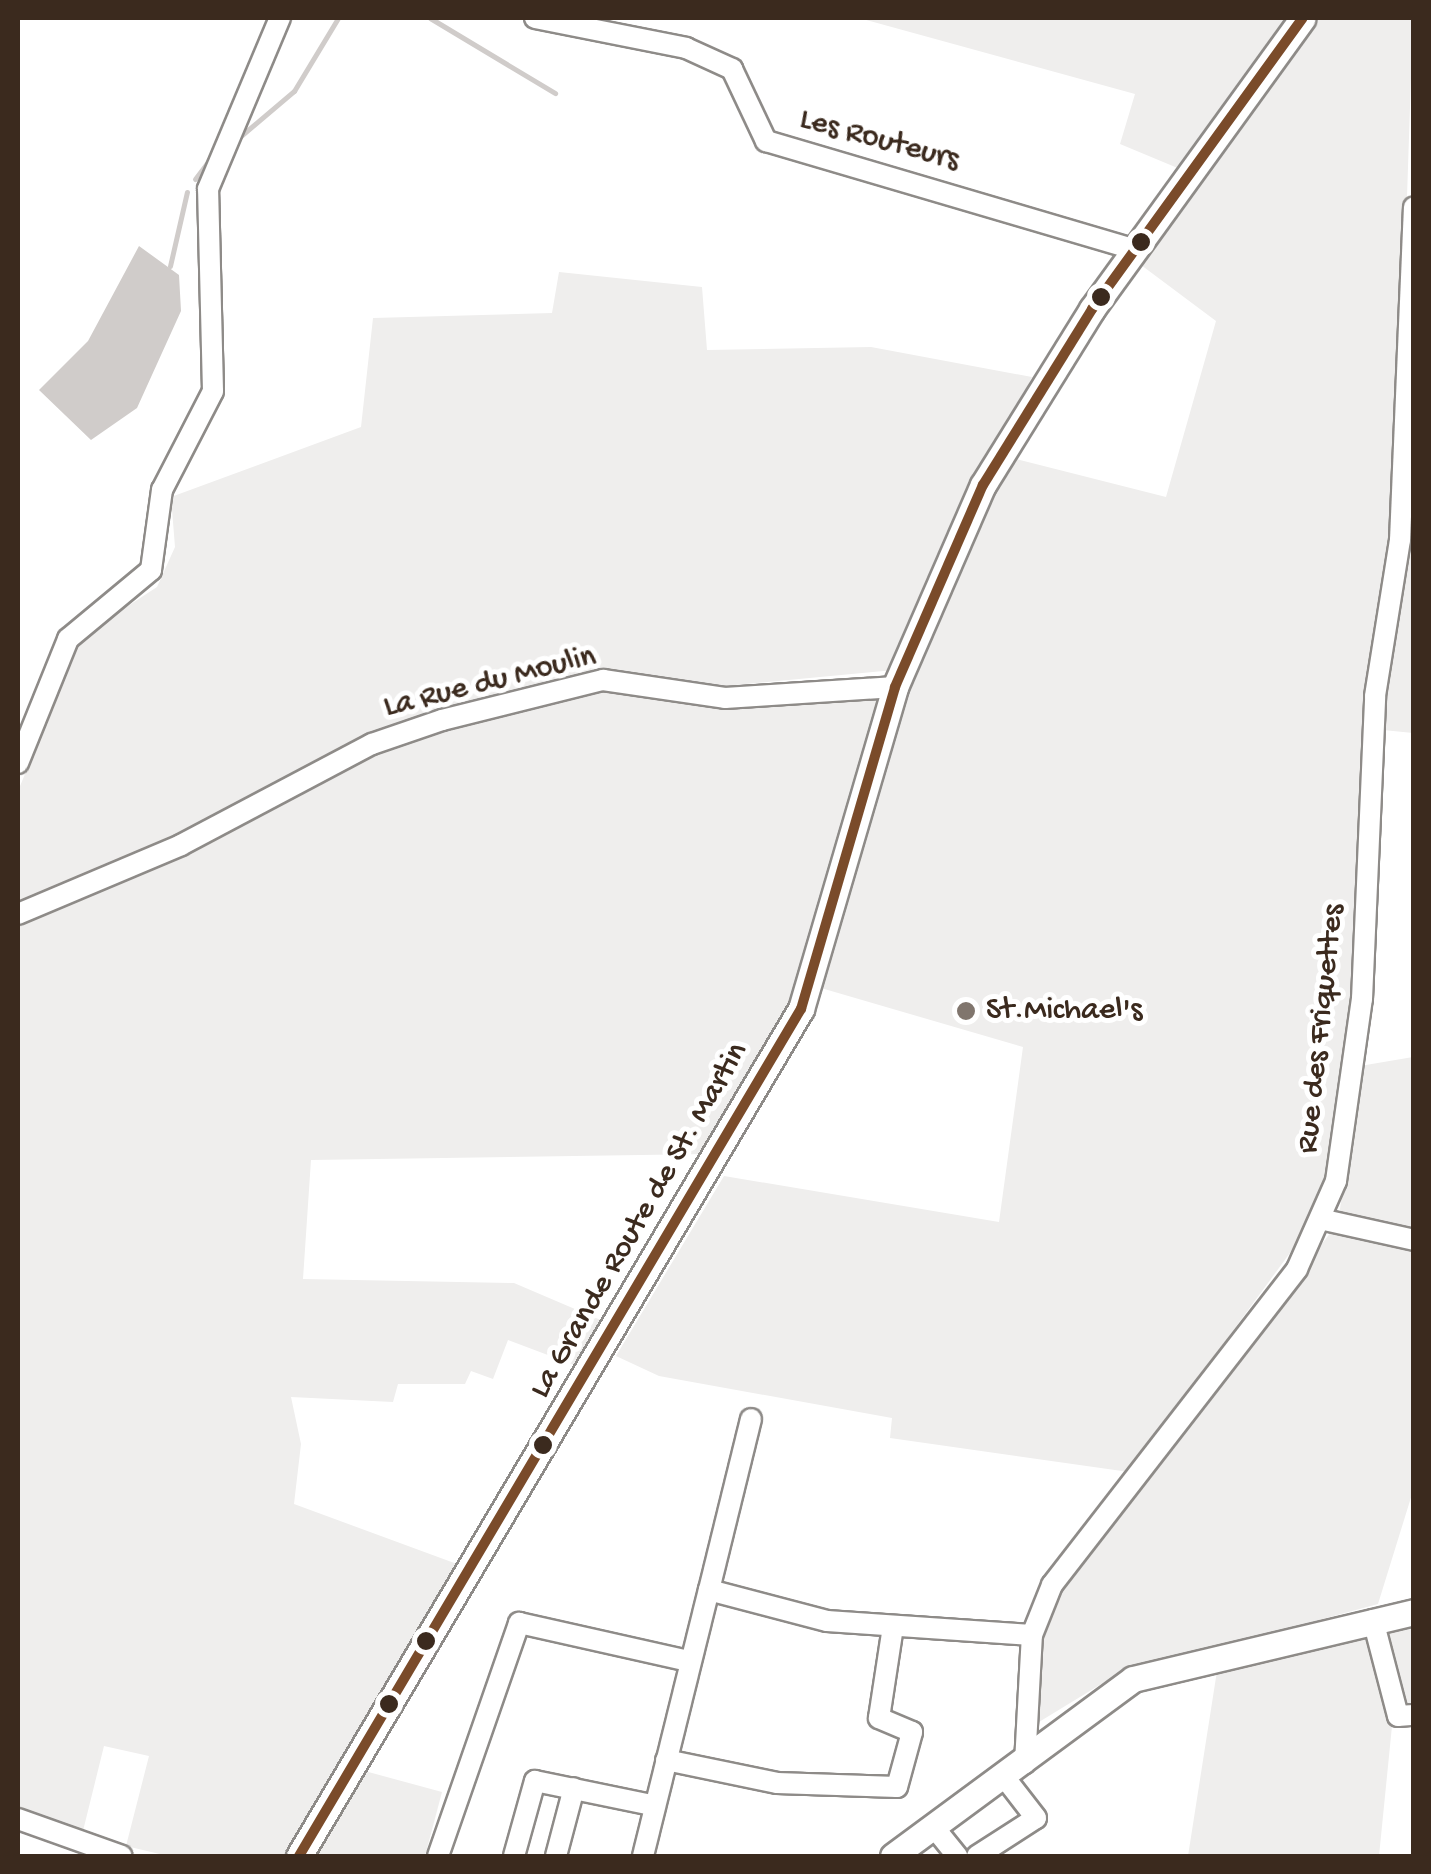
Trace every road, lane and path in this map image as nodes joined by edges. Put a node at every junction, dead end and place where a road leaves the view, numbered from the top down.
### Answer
1 (535, 18) edge
2 (1303, 18) edge
3 (281, 19) edge
4 (1414, 207) edge
5 (1134, 249) junction
6 (895, 687) junction
7 (18, 763) edge
8 (18, 914) edge
9 (1324, 1220) junction
10 (1414, 1240) edge
11 (751, 1420) dead end
12 (709, 1590) junction
13 (1414, 1612) edge
14 (1374, 1620) junction
15 (894, 1627) junction
16 (1032, 1634) junction
17 (689, 1660) junction
18 (1414, 1715) edge
19 (666, 1760) junction
20 (1015, 1771) junction
21 (574, 1788) junction
22 (652, 1805) junction
23 (18, 1819) edge
24 (941, 1836) dead end
25 (122, 1856) edge
26 (299, 1856) edge
27 (438, 1856) edge
28 (514, 1856) edge
29 (556, 1856) edge
30 (643, 1856) edge
31 (893, 1856) edge
32 (958, 1856) edge
33 (977, 1856) edge

1 - 5 street, Les Routeurs
2 - 5 main road, La Grande Route de St. Martin
3 - 7 street
4 - 9 street, Rue des Friquettes
5 - 6 main road, La Grande Route de St. Martin
6 - 8 street, La Rue du Moulin
6 - 26 main road, La Grande Route de St. Martin
9 - 10 street
9 - 16 street, Rue des Friquettes
11 - 12 street
12 - 15 street
12 - 17 street
13 - 14 main road
14 - 18 street
14 - 20 main road
15 - 16 street
15 - 19 street
16 - 20 street, Rue des Friquettes
17 - 19 street
17 - 27 street
19 - 22 street
20 - 31 main road
20 - 33 street
21 - 22 street
21 - 28 street
21 - 29 street
22 - 30 street
23 - 25 street
24 - 32 street

